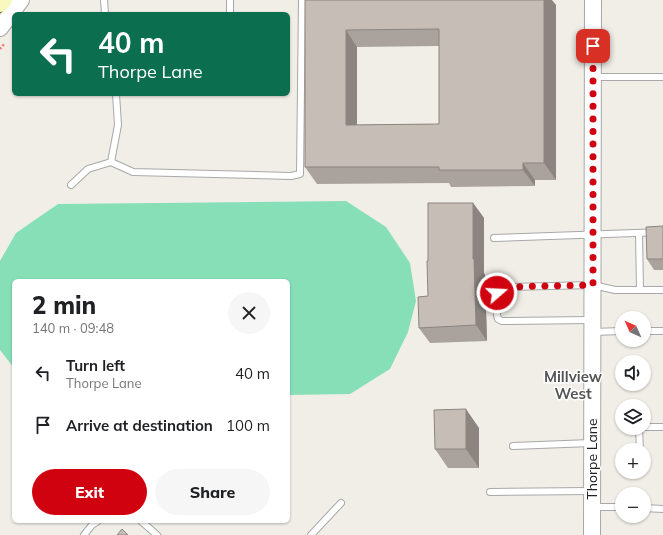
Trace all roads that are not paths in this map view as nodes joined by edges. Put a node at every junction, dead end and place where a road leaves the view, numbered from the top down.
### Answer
1 (3, 0) edge
2 (22, 0) edge
3 (104, 0) edge
4 (230, 0) edge
5 (302, 0) edge
6 (593, 0) edge
7 (0, 3) edge
8 (13, 12) edge
9 (105, 12) edge
10 (230, 12) edge
11 (12, 13) edge
12 (0, 28) edge
13 (593, 77) junction
14 (663, 77) edge
15 (116, 96) edge
16 (110, 162) junction
17 (71, 185) dead end
18 (663, 232) edge
19 (639, 233) junction
20 (593, 234) junction
21 (494, 238) dead end
22 (593, 285) junction
23 (640, 290) junction
24 (663, 290) edge
25 (592, 326) junction
26 (615, 330) edge
27 (663, 330) edge
28 (651, 331) edge
29 (651, 427) edge
30 (663, 427) edge
31 (592, 443) junction
32 (513, 446) dead end
33 (592, 490) junction
34 (490, 492) dead end
35 (341, 503) dead end
36 (592, 507) junction
37 (615, 507) edge
38 (651, 508) edge
39 (663, 509) edge
40 (95, 523) edge
41 (143, 523) edge
42 (84, 535) edge
43 (156, 535) edge
44 (311, 535) edge
45 (592, 535) edge

1 - 7 main road
2 - 8 street
3 - 9 lane
4 - 10 lane
5 - 16 lane
6 - 13 street, Thorpe Lane
11 - 12 street
13 - 14 lane
13 - 20 street, Thorpe Lane
15 - 16 lane
16 - 17 lane
18 - 19 lane
19 - 20 lane
19 - 23 lane
20 - 21 lane
20 - 22 street, Thorpe Lane
22 - 23 lane
22 - 25 street, Thorpe Lane
22 - 25 lane
23 - 24 lane
25 - 26 lane
25 - 31 street, Thorpe Lane
27 - 28 lane
29 - 30 lane
31 - 32 lane
31 - 33 street, Thorpe Lane
33 - 34 lane
33 - 36 street, Thorpe Lane
35 - 44 lane
36 - 37 lane
36 - 45 street, Thorpe Lane
38 - 39 lane
40 - 42 lane
41 - 43 lane

